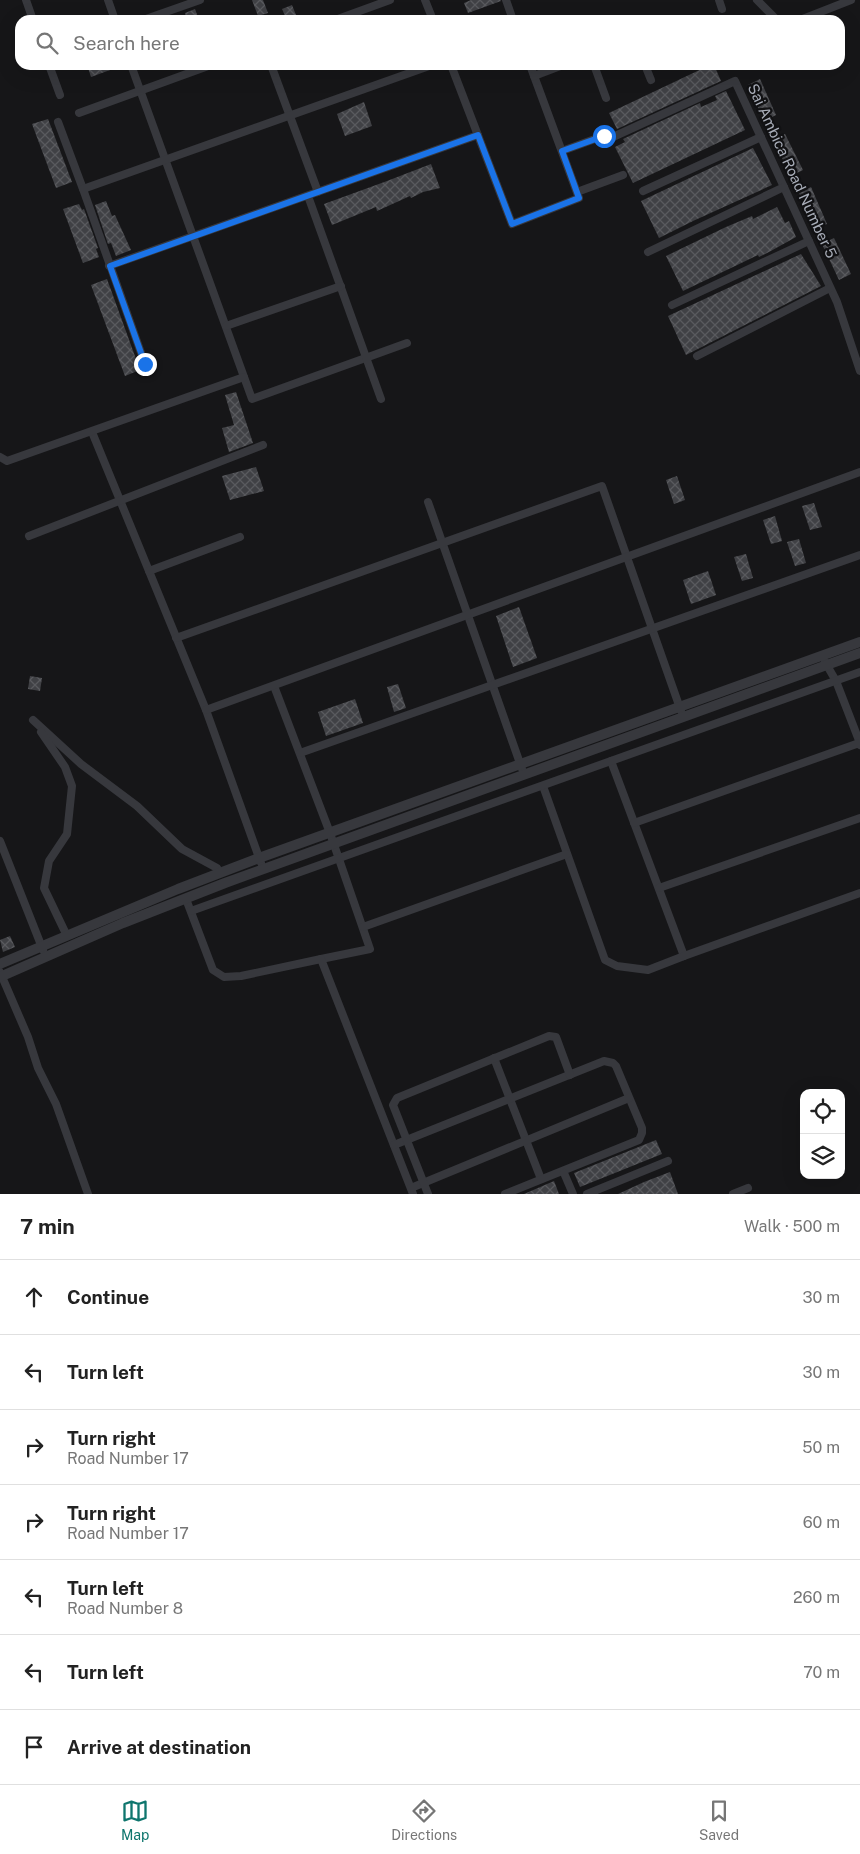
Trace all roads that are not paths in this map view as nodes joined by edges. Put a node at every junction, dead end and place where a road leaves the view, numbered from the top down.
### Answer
1 (26, 0) edge
2 (108, 0) edge
3 (200, 0) edge
4 (390, 0) edge
5 (425, 0) edge
6 (506, 0) edge
7 (719, 0) edge
8 (757, 0) edge
9 (851, 0) edge
10 (722, 8) dead end
11 (31, 15) edge
12 (113, 15) edge
13 (157, 15) edge
14 (349, 15) edge
15 (431, 15) edge
16 (511, 15) edge
17 (772, 15) edge
18 (813, 15) edge
19 (52, 70) edge
20 (133, 70) edge
21 (198, 70) edge
22 (273, 70) edge
23 (418, 70) edge
24 (452, 70) edge
25 (532, 70) edge
26 (549, 70) edge
27 (596, 70) edge
28 (647, 70) edge
29 (534, 76) junction
30 (651, 80) dead end
31 (141, 91) junction
32 (60, 95) dead end
33 (606, 98) dead end
34 (79, 114) dead end
35 (290, 115) junction
36 (58, 122) dead end
37 (478, 135) junction
38 (604, 136) dead end
39 (613, 137) dead end
40 (761, 137) junction
41 (562, 151) junction
42 (165, 158) junction
43 (623, 174) dead end
44 (784, 187) junction
45 (83, 189) junction
46 (643, 191) dead end
47 (318, 192) junction
48 (578, 195) junction
49 (308, 196) junction
50 (193, 237) junction
51 (809, 241) junction
52 (648, 252) dead end
53 (110, 266) junction
54 (341, 286) junction
55 (830, 288) junction
56 (672, 305) dead end
57 (226, 326) junction
58 (407, 344) dead end
59 (697, 356) dead end
60 (366, 358) junction
61 (145, 364) dead end
62 (860, 371) edge
63 (244, 377) junction
64 (381, 399) dead end
65 (92, 432) junction
66 (263, 445) dead end
67 (0, 457) edge
68 (860, 472) edge
69 (120, 499) junction
70 (428, 502) dead end
71 (30, 536) dead end
72 (240, 537) dead end
73 (442, 543) junction
74 (860, 554) edge
75 (628, 556) junction
76 (150, 571) junction
77 (467, 615) junction
78 (653, 628) junction
79 (176, 638) junction
80 (860, 642) edge
81 (860, 653) edge
82 (824, 660) junction
83 (860, 672) edge
84 (836, 681) junction
85 (492, 685) junction
86 (274, 686) junction
87 (206, 710) junction
88 (681, 711) junction
89 (860, 744) edge
90 (300, 753) junction
91 (611, 761) junction
92 (522, 769) junction
93 (543, 786) junction
94 (860, 818) edge
95 (634, 823) junction
96 (330, 833) junction
97 (0, 841) edge
98 (332, 845) junction
99 (567, 854) junction
100 (260, 858) junction
101 (338, 860) junction
102 (264, 870) junction
103 (220, 873) junction
104 (225, 884) junction
105 (659, 888) junction
106 (860, 893) edge
107 (186, 899) junction
108 (191, 911) junction
109 (363, 928) junction
110 (67, 936) junction
111 (42, 946) junction
112 (684, 956) junction
113 (46, 957) junction
114 (321, 959) junction
115 (0, 964) edge
116 (1, 975) edge
117 (494, 1058) junction
118 (570, 1075) junction
119 (629, 1098) junction
120 (509, 1099) junction
121 (406, 1140) junction
122 (526, 1141) junction
123 (394, 1144) junction
124 (668, 1161) dead end
125 (564, 1173) dead end
126 (541, 1179) junction
127 (423, 1183) junction
128 (748, 1188) dead end
129 (412, 1191) edge
130 (88, 1194) edge
131 (428, 1194) edge
132 (505, 1194) edge
133 (573, 1194) edge
134 (588, 1194) edge
135 (733, 1194) edge

1 - 11 street
2 - 12 street
3 - 13 street
4 - 14 street
5 - 15 street
6 - 16 street
7 - 10 street
8 - 17 street
9 - 18 street
19 - 32 street
20 - 31 street
21 - 31 street
22 - 35 street
23 - 35 street
24 - 37 street
25 - 29 street
26 - 29 street
27 - 33 street
28 - 30 street
29 - 41 street
31 - 34 street
31 - 42 street
35 - 42 street
35 - 47 street
36 - 45 street
37 - 47 street
37 - 48 street
38 - 41 street
39 - 40 street, Sai Ambica Road Number 5
40 - 44 street, Sai Ambica Road Number 5
40 - 46 street
41 - 48 street
42 - 45 street
42 - 50 street
43 - 48 street
44 - 51 street, Sai Ambica Road Number 5
44 - 52 street
45 - 53 street
47 - 49 street
49 - 50 street
49 - 54 street
50 - 53 street
50 - 57 street
51 - 55 street, Sai Ambica Road Number 5
51 - 56 street
53 - 61 street
54 - 57 street
54 - 60 street
55 - 59 street
55 - 62 street, Sai Ambica Road Number 5
57 - 63 street
58 - 60 street
60 - 63 street
60 - 64 street
63 - 65 street
65 - 67 street
65 - 69 street
66 - 69 street
68 - 75 street
69 - 71 street
69 - 76 street
70 - 73 street
72 - 76 street
73 - 75 street
73 - 77 street
73 - 79 street
74 - 78 street
75 - 77 street
75 - 78 street
76 - 79 street
77 - 85 street
77 - 86 street
78 - 85 street
78 - 88 street
79 - 87 street
80 - 82 street
81 - 82 street
82 - 84 street
82 - 88 street
83 - 84 street
84 - 89 street
84 - 91 street
85 - 90 street
85 - 92 street
86 - 87 street
86 - 90 street
87 - 100 street
88 - 92 street
89 - 95 street
90 - 96 street
91 - 93 street
91 - 95 street
92 - 96 street
92 - 98 street
93 - 99 street
93 - 101 street
94 - 105 street
95 - 105 street
96 - 98 street
96 - 100 street
97 - 111 street
98 - 101 street
98 - 102 street
99 - 109 street
99 - 112 street
100 - 102 street
100 - 103 street
101 - 108 street
101 - 109 street
102 - 104 street
103 - 104 street
103 - 110 street
103 - 110 street
104 - 107 street
105 - 112 street
106 - 112 street
107 - 108 street
107 - 113 street
108 - 114 street
109 - 114 street
110 - 111 street
111 - 113 street
111 - 115 street
113 - 116 street
114 - 123 street
116 - 130 street
117 - 118 street
117 - 120 street
117 - 121 street
118 - 119 street
118 - 120 street
119 - 122 street
119 - 126 street
120 - 121 street
120 - 122 street
121 - 123 street
121 - 127 street
122 - 126 street
122 - 127 street
123 - 129 street
124 - 134 street
125 - 133 street
126 - 132 street
127 - 129 street
127 - 131 street
128 - 135 street

